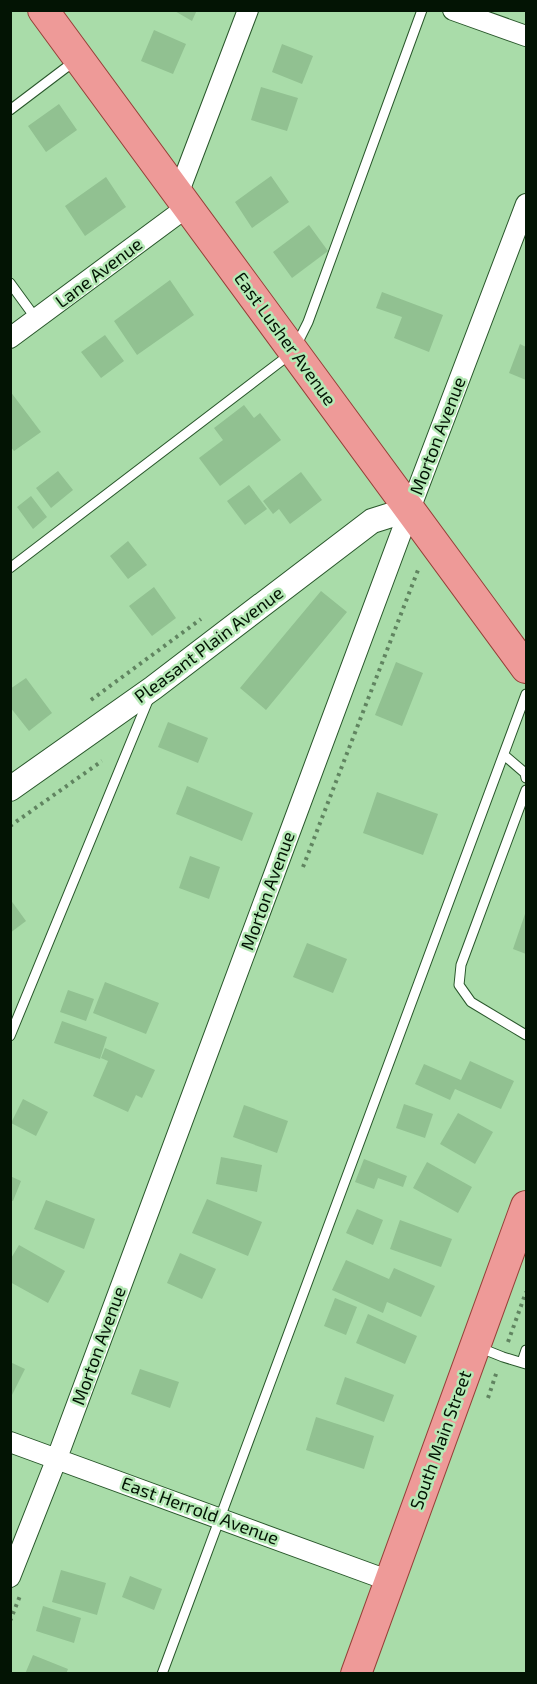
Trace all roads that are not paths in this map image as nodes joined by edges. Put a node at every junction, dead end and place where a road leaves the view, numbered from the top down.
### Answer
1 (248, 10) edge
2 (422, 10) edge
3 (453, 10) edge
4 (56, 21) edge
5 (526, 36) edge
6 (78, 58) junction
7 (10, 110) edge
8 (182, 201) junction
9 (526, 204) edge
10 (10, 283) edge
11 (37, 320) junction
12 (10, 338) edge
13 (293, 352) junction
14 (410, 509) junction
15 (10, 568) edge
16 (526, 668) edge
17 (153, 688) junction
18 (526, 694) edge
19 (504, 755) junction
20 (526, 778) edge
21 (12, 785) edge
22 (526, 790) edge
23 (13, 1023) edge
24 (526, 1035) edge
25 (10, 1036) edge
26 (526, 1206) edge
27 (476, 1346) junction
28 (526, 1350) edge
29 (524, 1363) edge
30 (10, 1442) edge
31 (57, 1458) junction
32 (220, 1518) junction
33 (390, 1581) junction
34 (17, 1584) edge
35 (162, 1674) edge
36 (356, 1674) edge

1 - 8 street
2 - 13 lane
3 - 5 street
4 - 6 main road, East Lusher Avenue
6 - 7 lane
6 - 8 main road, East Lusher Avenue
8 - 11 street, Lane Avenue
8 - 13 main road, East Lusher Avenue
9 - 14 street, Morton Avenue
10 - 11 lane
11 - 12 street, Lane Avenue
13 - 14 main road, East Lusher Avenue
13 - 15 lane
14 - 16 main road, East Lusher Avenue
14 - 17 street, Pleasant Plain Avenue
14 - 31 street, Morton Avenue
17 - 21 street, Pleasant Plain Avenue
17 - 23 lane
18 - 19 lane
19 - 20 lane
19 - 32 lane
22 - 24 lane
23 - 25 lane
26 - 27 main road, South Main Street
27 - 29 lane
27 - 33 main road, South Main Street
28 - 29 lane
30 - 31 street, East Herrold Avenue
31 - 32 street, East Herrold Avenue
31 - 34 street, Morton Avenue
32 - 33 street, East Herrold Avenue
32 - 35 lane
33 - 36 main road, South Main Street

